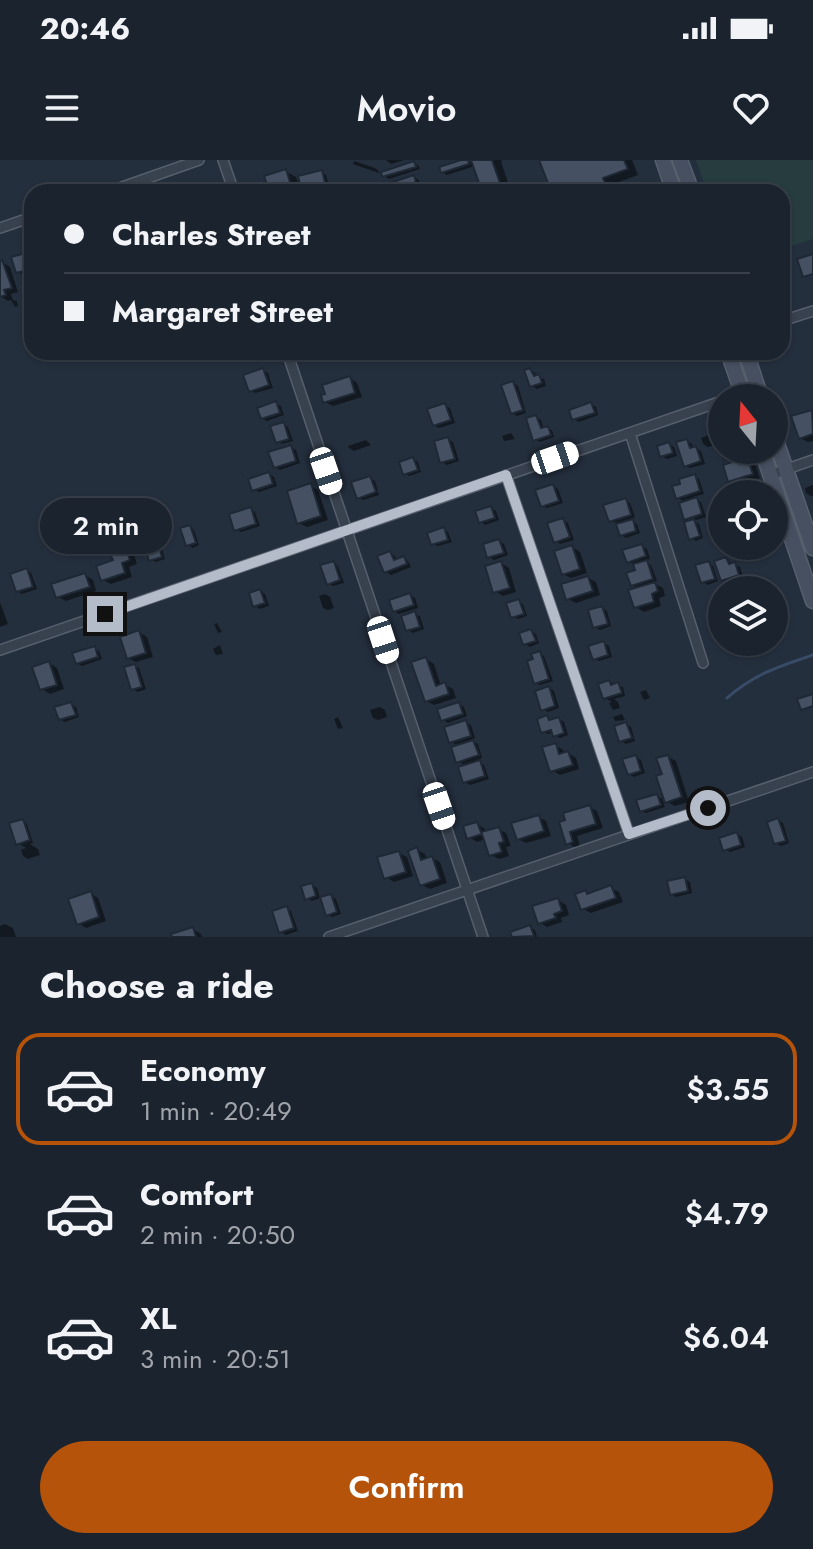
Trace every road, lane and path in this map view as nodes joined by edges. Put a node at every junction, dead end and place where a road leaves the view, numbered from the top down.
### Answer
1 (199, 160) edge
2 (223, 160) edge
3 (663, 160) edge
4 (680, 160) edge
5 (131, 184) edge
6 (231, 184) edge
7 (671, 184) edge
8 (689, 184) edge
9 (24, 220) edge
10 (0, 228) edge
11 (813, 311) edge
12 (790, 318) edge
13 (290, 360) edge
14 (730, 360) edge
15 (749, 360) edge
16 (736, 384) edge
17 (757, 384) edge
18 (708, 406) edge
19 (630, 433) junction
20 (813, 460) edge
21 (766, 464) edge
22 (784, 464) edge
23 (786, 469) junction
24 (506, 475) junction
25 (770, 475) junction
26 (346, 530) junction
27 (813, 548) edge
28 (813, 601) edge
29 (0, 650) edge
30 (703, 663) dead end
31 (813, 772) edge
32 (629, 834) junction
33 (468, 890) junction
34 (329, 937) edge
35 (483, 937) edge

1 - 5 street
2 - 6 street
3 - 7 main road
4 - 8 main road
9 - 10 street
11 - 12 street
13 - 26 street
14 - 16 main road
15 - 17 main road
18 - 19 street
19 - 24 street
19 - 30 street
20 - 23 street
21 - 25 main road
22 - 23 main road
23 - 25 street
23 - 27 main road
24 - 26 street
24 - 32 street
25 - 28 main road
26 - 29 street
26 - 33 street
31 - 32 street
32 - 33 street
33 - 34 street
33 - 35 street

